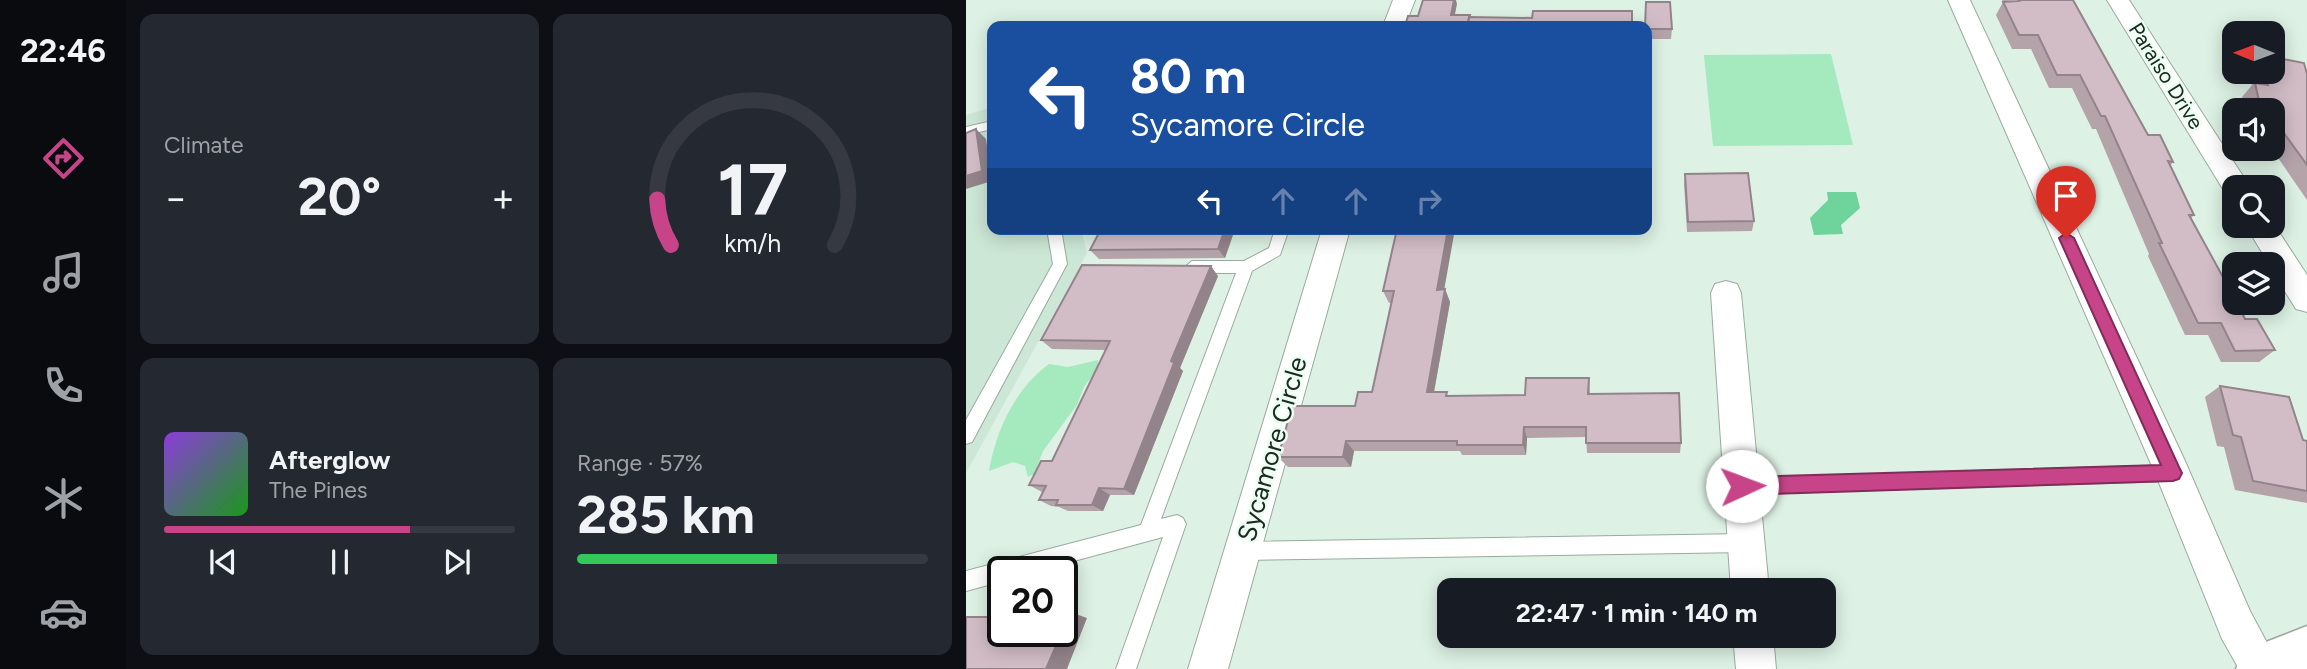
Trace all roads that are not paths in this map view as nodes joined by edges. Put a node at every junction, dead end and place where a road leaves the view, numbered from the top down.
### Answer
1 (1405, 0) edge
2 (1959, 0) edge
3 (2118, 0) edge
4 (1396, 21) edge
5 (987, 126) edge
6 (966, 131) edge
7 (2228, 175) edge
8 (1055, 235) edge
9 (1280, 235) edge
10 (1334, 235) edge
11 (2268, 238) edge
12 (1174, 267) edge
13 (1246, 267) junction
14 (1726, 293) dead end
15 (2306, 298) edge
16 (966, 436) edge
17 (2173, 473) junction
18 (1742, 486) junction
19 (1147, 532) junction
20 (1746, 543) junction
21 (1243, 551) junction
22 (1749, 578) edge
23 (966, 580) edge
24 (1754, 648) edge
25 (2307, 651) edge
26 (1126, 669) edge
27 (1208, 669) edge
28 (1756, 669) edge
29 (2261, 669) edge

1 - 4 street
2 - 17 street
3 - 7 street, Paraiso Drive
5 - 6 lane
8 - 16 lane
9 - 13 lane
10 - 21 street, Sycamore Circle
11 - 15 street
12 - 13 lane
13 - 19 lane
14 - 18 street
17 - 18 lane
17 - 29 street
18 - 20 street
19 - 23 lane
19 - 26 lane
20 - 21 lane
20 - 22 street
21 - 27 street, Sycamore Circle
24 - 28 street
25 - 29 street

